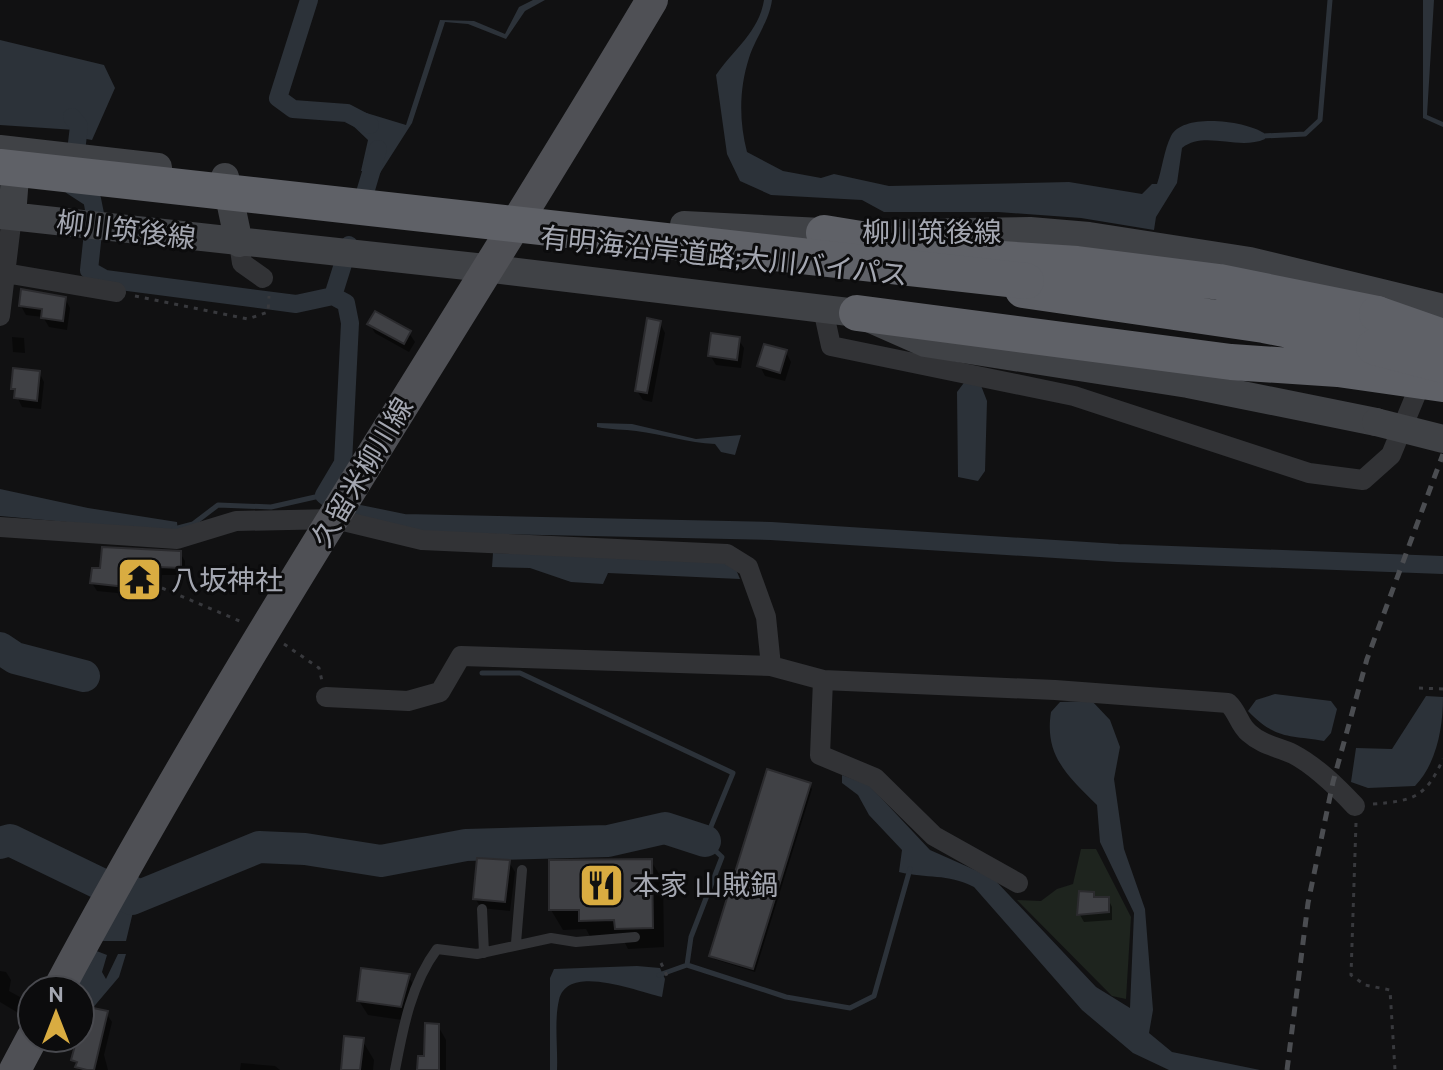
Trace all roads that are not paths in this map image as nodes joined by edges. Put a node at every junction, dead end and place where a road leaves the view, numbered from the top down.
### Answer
1 (652, 0) edge
2 (4, 161) edge
3 (225, 177) junction
4 (528, 208) junction
5 (6, 216) edge
6 (824, 233) joint
7 (239, 243) junction
8 (485, 268) junction
9 (5, 273) junction
10 (263, 278) road end
11 (116, 292) road end
12 (1443, 308) edge
13 (840, 311) junction
14 (0, 316) edge
15 (1382, 323) junction
16 (1443, 334) edge
17 (1435, 373) edge
18 (1443, 439) edge
19 (335, 519) junction
20 (0, 527) edge
21 (771, 666) junction
22 (823, 680) junction
23 (326, 697) road end
24 (1355, 806) road end
25 (522, 870) dead end
26 (1018, 883) dead end
27 (482, 909) dead end
28 (635, 937) dead end
29 (516, 943) junction
30 (484, 953) junction
31 (67, 974) edge
32 (395, 1070) edge

1 - 4 main road, 久留米柳川線
2 - 3 main road, 柳川筑後線
2 - 5 main road
2 - 15 highway, 有明海沿岸道路;大川バイパス, bridge
3 - 4 main road, 柳川筑後線
3 - 7 main road, 柳川筑後線
4 - 6 main road, 柳川筑後線
4 - 8 main road, 久留米柳川線
5 - 7 main road, 柳川筑後線
5 - 9 street
6 - 15 highway
7 - 8 main road, 柳川筑後線
7 - 10 street
8 - 13 main road, 柳川筑後線
8 - 19 main road, 久留米柳川線
9 - 11 street
9 - 14 street
12 - 15 main road
13 - 17 highway
13 - 17 street
13 - 18 main road, 柳川筑後線, bridge
15 - 16 highway, bridge
15 - 17 highway, 有明海沿岸道路;大川バイパス
16 - 17 street
19 - 20 street
19 - 21 street
19 - 31 main road, 久留米柳川線
21 - 22 street
21 - 23 street
22 - 24 street
22 - 26 street
25 - 29 lane
27 - 30 lane
28 - 29 lane
29 - 30 lane
30 - 32 lane

